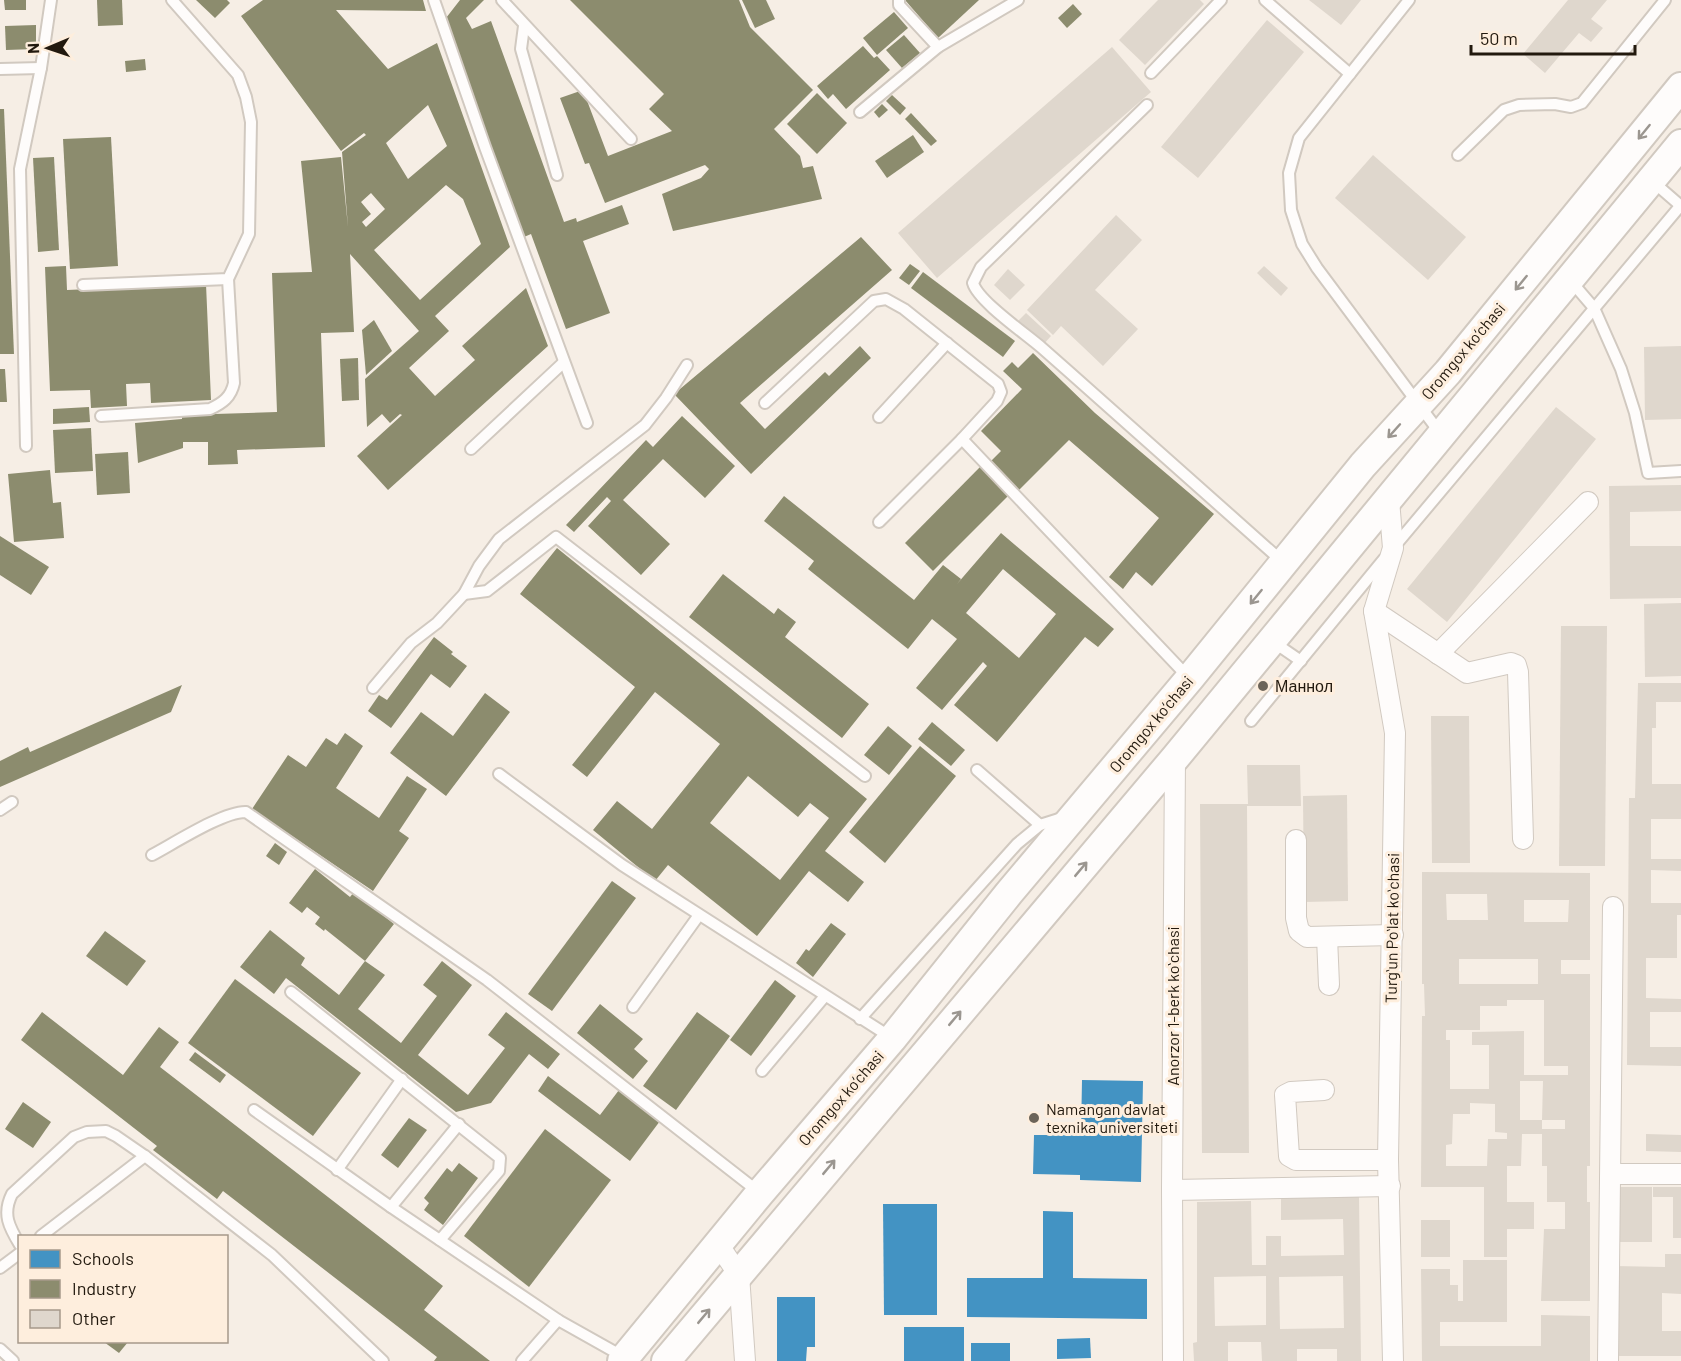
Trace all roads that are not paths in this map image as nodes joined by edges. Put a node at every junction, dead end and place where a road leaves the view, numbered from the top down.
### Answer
1 (51, 0) edge
2 (171, 0) edge
3 (434, 0) edge
4 (502, 0) edge
5 (899, 0) edge
6 (1018, 0) edge
7 (1221, 0) edge
8 (1265, 0) edge
9 (1409, 0) edge
10 (1665, 0) edge
11 (524, 26) junction
12 (939, 47) junction
13 (41, 68) junction
14 (0, 69) edge
15 (1151, 74) dead end
16 (1350, 74) junction
17 (1681, 87) edge
18 (1147, 105) dead end
19 (860, 112) dead end
20 (631, 139) dead end
21 (1681, 144) edge
22 (1458, 155) dead end
23 (557, 175) dead end
24 (1651, 180) junction
25 (1681, 206) edge
26 (228, 279) junction
27 (1570, 279) junction
28 (83, 285) dead end
29 (1594, 308) junction
30 (947, 343) junction
31 (563, 363) junction
32 (687, 365) dead end
33 (765, 403) dead end
34 (1418, 404) junction
35 (101, 416) dead end
36 (879, 417) dead end
37 (586, 423) dead end
38 (1442, 436) junction
39 (962, 439) junction
40 (26, 446) dead end
41 (471, 449) dead end
42 (1681, 471) edge
43 (1389, 500) junction
44 (1588, 502) dead end
45 (879, 522) dead end
46 (1393, 548) junction
47 (1284, 563) junction
48 (464, 594) junction
49 (1374, 611) junction
50 (1272, 641) junction
51 (1438, 654) junction
52 (1301, 661) junction
53 (1190, 678) junction
54 (373, 688) dead end
55 (1220, 704) junction
56 (1251, 721) dead end
57 (1175, 759) junction
58 (977, 770) dead end
59 (499, 774) dead end
60 (864, 777) dead end
61 (12, 802) dead end
62 (1082, 807) junction
63 (0, 810) edge
64 (1040, 825) junction
65 (1523, 839) dead end
66 (1296, 840) dead end
67 (152, 855) dead end
68 (1613, 907) dead end
69 (699, 915) junction
70 (1393, 935) junction
71 (1327, 937) junction
72 (1329, 985) dead end
73 (291, 992) dead end
74 (825, 996) junction
75 (633, 1007) dead end
76 (860, 1018) junction
77 (892, 1039) junction
78 (762, 1071) dead end
79 (402, 1079) junction
80 (1324, 1090) dead end
81 (255, 1110) dead end
82 (459, 1124) junction
83 (145, 1156) junction
84 (1388, 1160) junction
85 (337, 1170) junction
86 (1611, 1174) junction
87 (1681, 1174) edge
88 (1390, 1186) junction
89 (1172, 1190) junction
90 (760, 1193) junction
91 (391, 1207) junction
92 (41, 1235) edge
93 (440, 1240) junction
94 (18, 1242) edge
95 (718, 1244) junction
96 (18, 1254) edge
97 (0, 1268) edge
98 (739, 1275) junction
99 (558, 1320) junction
100 (0, 1349) edge
101 (623, 1359) edge
102 (13, 1361) edge
103 (383, 1361) edge
104 (522, 1361) edge
105 (666, 1361) edge
106 (745, 1361) edge
107 (1173, 1361) edge
108 (1393, 1361) edge
109 (1608, 1361) edge

1 - 13 lane
2 - 26 lane
3 - 31 lane
4 - 11 lane
5 - 12 lane
6 - 12 lane
7 - 15 lane
8 - 16 lane
9 - 16 lane
10 - 22 lane
11 - 20 lane
11 - 23 lane
12 - 19 lane
13 - 14 lane
13 - 40 lane
16 - 34 lane
17 -> 34 main road, Oromgox ko‘chasi
18 - 47 lane
21 - 24 main road
24 - 25 lane
24 - 27 main road
25 - 29 lane
26 - 28 lane
26 - 35 lane
27 - 29 lane
27 - 38 main road
29 - 42 lane
29 - 46 lane
30 - 33 lane
30 - 36 lane
30 - 39 lane
31 - 37 lane
31 - 41 lane
32 - 48 lane
34 - 38 lane
34 -> 47 main road, Oromgox ko‘chasi
38 - 43 main road
39 - 45 lane
39 - 53 lane
43 - 46 street, Turgʻun Poʻlat koʻchasi
43 - 50 main road
44 - 51 street
46 - 49 street, Turgʻun Poʻlat koʻchasi
46 - 52 lane
47 -> 53 main road, Oromgox ko‘chasi
48 - 54 lane
48 - 60 lane
49 - 51 street
49 - 70 street, Turgʻun Poʻlat koʻchasi
50 - 52 lane
50 - 55 main road
51 - 65 street
52 - 56 lane
53 - 55 main road
53 - 62 main road, Oromgox ko‘chasi
55 - 57 main road
57 - 89 street, Anorzor 1-berk koʻchasi
98 -> 57 main road
58 - 64 lane
59 - 69 lane
61 - 63 lane
62 - 64 lane
62 - 77 main road, Oromgox ko‘chasi
64 - 76 lane
66 - 71 street
67 - 90 lane
68 - 86 street
69 - 74 lane
69 - 75 lane
70 - 71 street
70 - 84 street, Turgʻun Poʻlat koʻchasi
71 - 72 street
73 - 79 lane
74 - 76 lane
74 - 78 lane
76 - 77 lane
77 - 90 main road, Oromgox ko‘chasi
79 - 82 lane
79 - 85 lane
80 - 84 street
81 - 85 lane
82 - 91 lane
82 - 93 lane
83 - 92 lane
83 - 94 lane
83 - 103 lane
84 - 88 street, Turgʻun Poʻlat koʻchasi
85 - 91 lane
86 - 87 street
86 - 109 street
88 - 89 street
88 - 108 street, Turgʻun Poʻlat koʻchasi
89 - 107 street, Anorzor 1-berk koʻchasi
90 - 95 main road, Oromgox ko‘chasi
91 - 93 lane
93 - 99 lane
95 - 98 street
95 - 101 main road, Oromgox ko‘chasi
96 - 97 lane
105 -> 98 main road
98 - 106 street
99 - 101 lane
99 - 104 lane
100 - 102 lane

